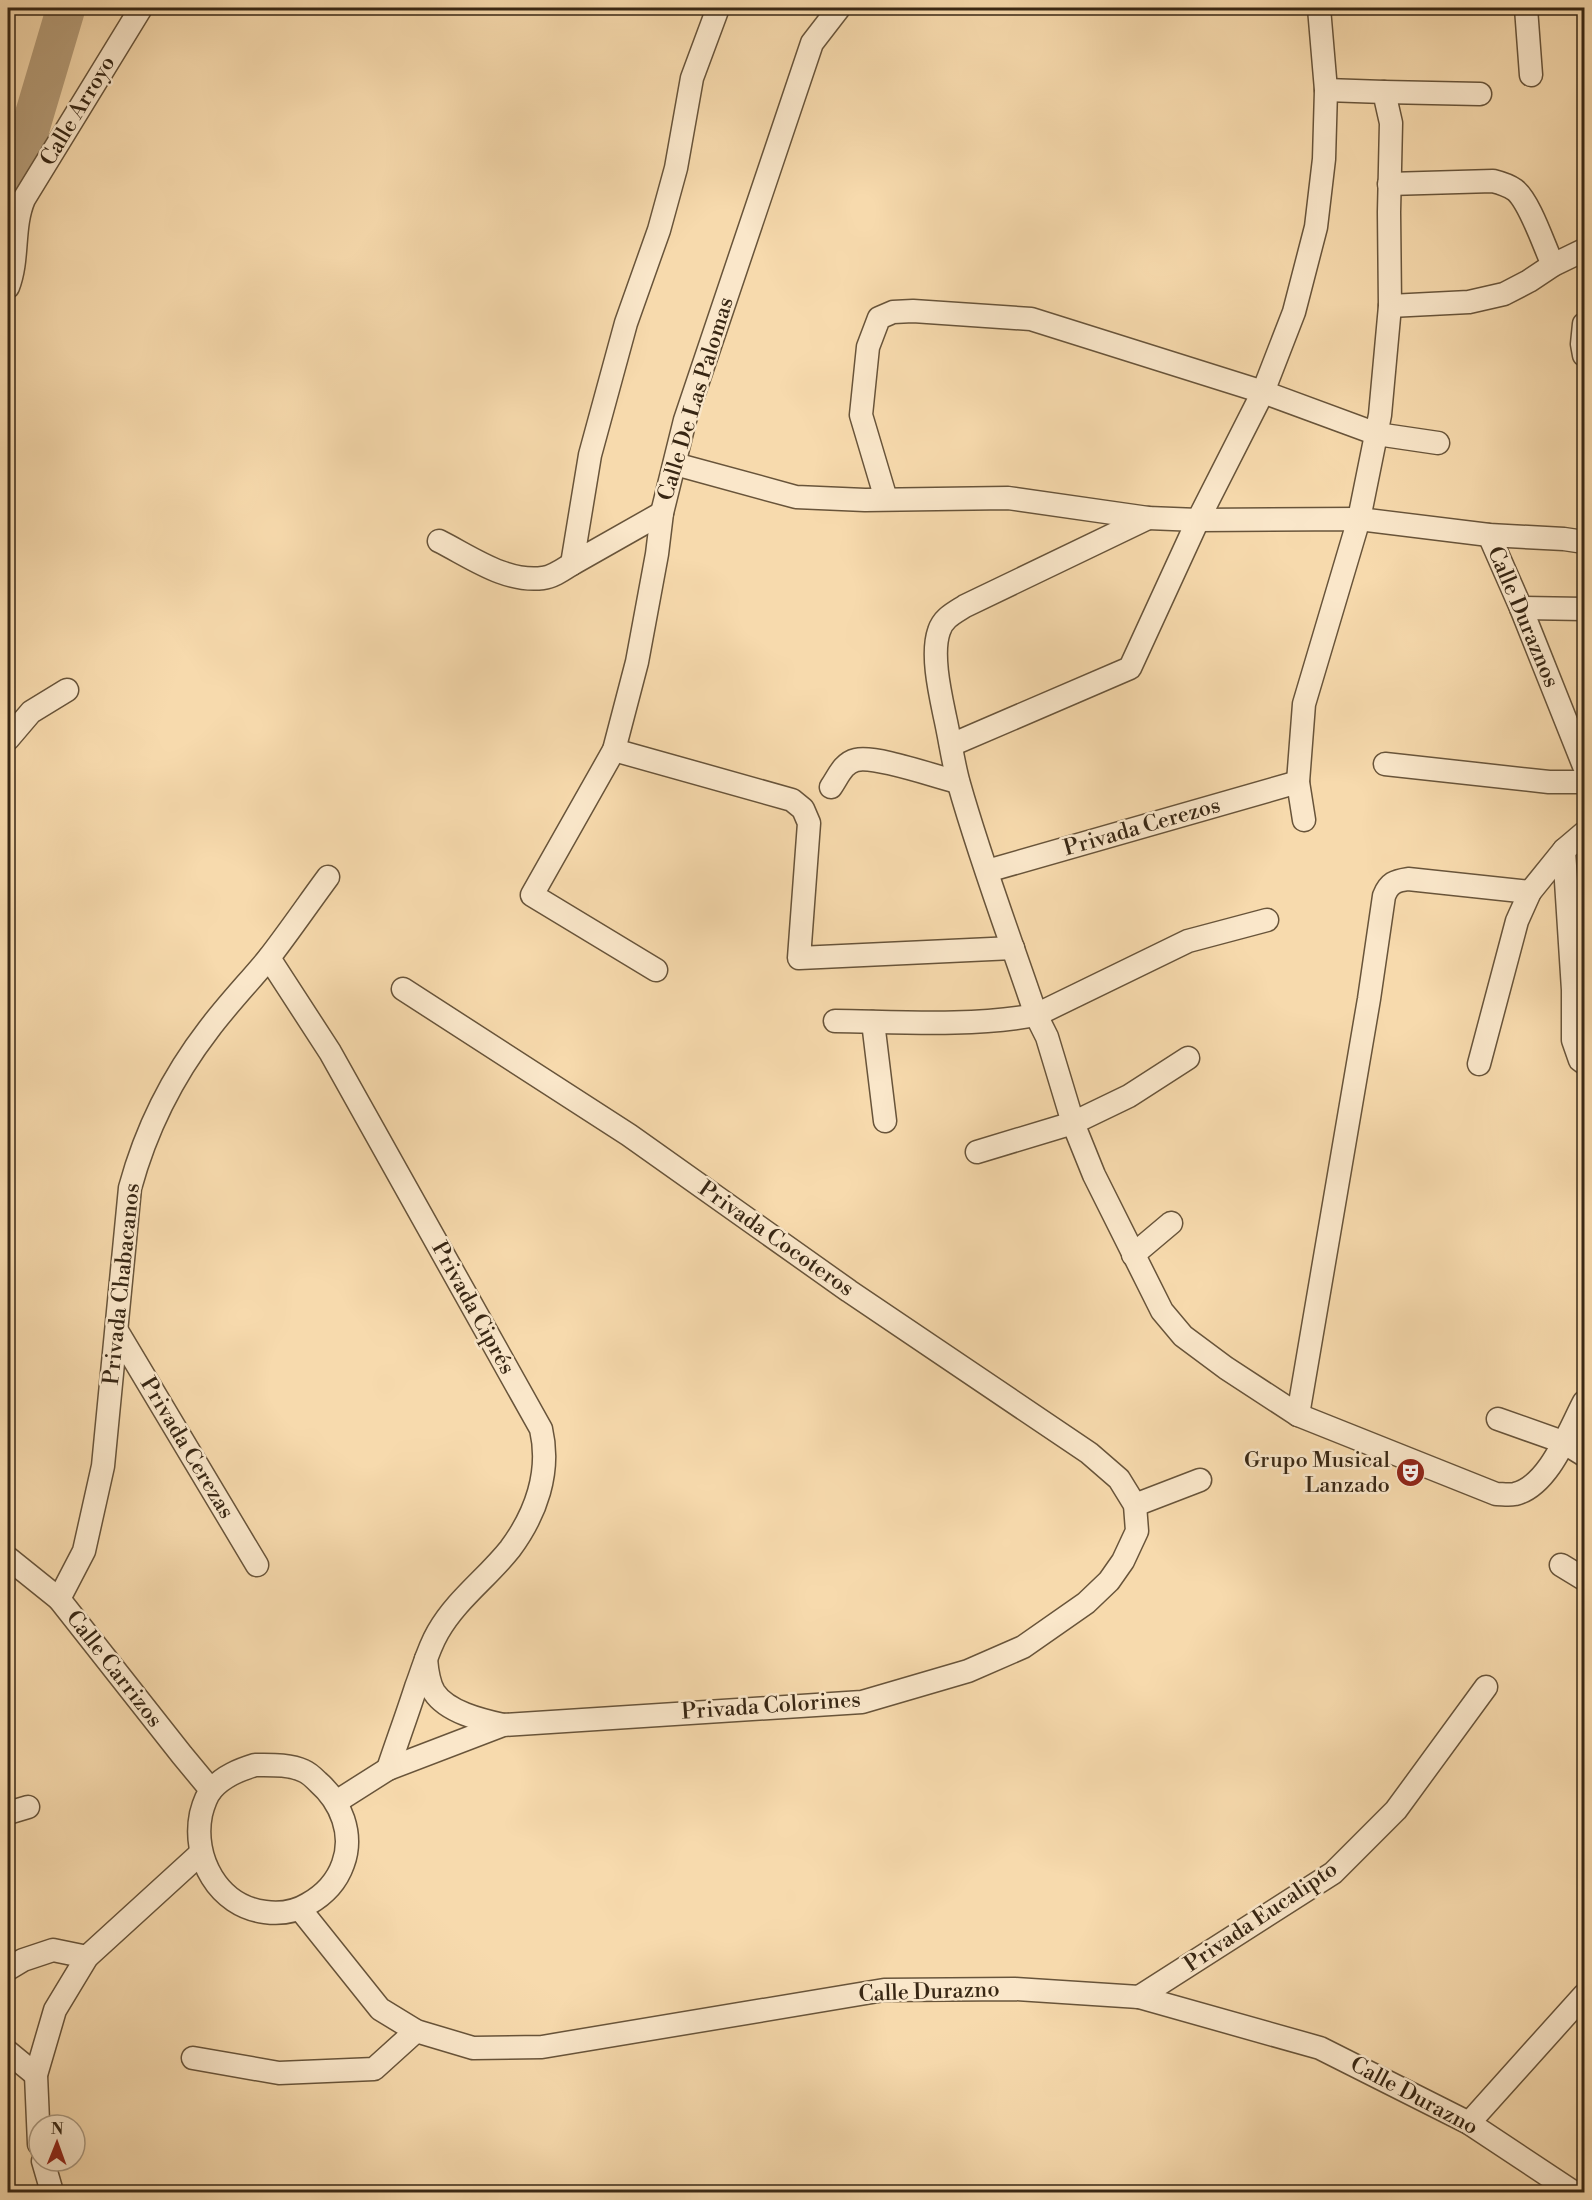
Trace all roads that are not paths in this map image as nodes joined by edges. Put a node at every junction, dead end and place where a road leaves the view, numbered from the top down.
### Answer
1 (141, 8) edge
2 (718, 8) edge
3 (839, 8) edge
4 (1319, 8) edge
5 (1526, 8) edge
6 (1531, 75) dead end
7 (1326, 90) junction
8 (1384, 92) junction
9 (1480, 94) dead end
10 (1389, 184) junction
11 (1584, 250) edge
12 (1553, 265) junction
13 (8, 287) edge
14 (1390, 306) junction
15 (1584, 324) edge
16 (1584, 355) edge
17 (1263, 392) junction
18 (1377, 434) junction
19 (1438, 443) dead end
20 (675, 464) junction
21 (886, 499) junction
22 (662, 513) junction
23 (1148, 518) junction
24 (1359, 519) junction
25 (1198, 520) junction
26 (1488, 535) junction
27 (439, 541) dead end
28 (1584, 542) edge
29 (572, 564) junction
30 (1521, 608) junction
31 (1584, 609) edge
32 (68, 690) dead end
33 (8, 739) edge
34 (951, 745) junction
35 (614, 750) junction
36 (1385, 764) dead end
37 (1584, 765) edge
38 (1298, 782) junction
39 (1584, 782) edge
40 (958, 783) junction
41 (831, 787) dead end
42 (1304, 820) dead end
43 (1584, 833) edge
44 (1564, 850) junction
45 (987, 871) junction
46 (328, 877) dead end
47 (1530, 892) junction
48 (1266, 920) dead end
49 (1014, 948) junction
50 (269, 958) junction
51 (656, 970) dead end
52 (404, 988) dead end
53 (1036, 1015) junction
54 (835, 1021) dead end
55 (873, 1022) junction
56 (1188, 1058) dead end
57 (1584, 1063) edge
58 (1479, 1064) dead end
59 (885, 1121) dead end
60 (1073, 1123) junction
61 (977, 1152) dead end
62 (1171, 1223) dead end
63 (1133, 1255) junction
64 (117, 1331) junction
65 (1584, 1402) edge
66 (1298, 1414) junction
67 (1498, 1419) dead end
68 (1563, 1442) junction
69 (1584, 1455) edge
70 (1200, 1480) dead end
71 (1135, 1504) junction
72 (8, 1558) edge
73 (1561, 1564) dead end
74 (257, 1565) dead end
75 (1584, 1579) edge
76 (59, 1599) junction
77 (426, 1659) junction
78 (1486, 1687) dead end
79 (503, 1725) junction
80 (388, 1769) junction
81 (211, 1790) junction
82 (336, 1802) junction
83 (201, 1853) junction
84 (300, 1909) junction
85 (87, 1957) junction
86 (8, 1969) edge
87 (1584, 1995) edge
88 (1139, 1997) junction
89 (416, 2031) junction
90 (8, 2052) edge
91 (193, 2058) dead end
92 (36, 2075) junction
93 (38, 2113) edge
94 (1469, 2123) junction
95 (46, 2173) edge
96 (52, 2193) edge
97 (1573, 2193) edge

1 - 13 street, Calle Arroyo
2 - 29 street
3 - 20 street, Calle De Las Palomas
4 - 7 street
5 - 6 street
7 - 8 street
7 - 17 street
8 - 9 street
8 - 10 street
10 - 12 street
10 - 14 street
11 - 12 street
12 - 14 street
14 - 18 street
15 - 16 street
17 - 18 street
17 - 21 street
17 - 25 street
18 - 19 street
18 - 24 street
20 - 21 street
20 - 22 street, Calle De Las Palomas
21 - 23 street
22 - 29 street
22 - 35 street, Calle De Las Palomas
23 - 25 street
23 - 34 street
24 - 25 street
24 - 26 street
24 - 38 street
25 - 34 street
26 - 28 street
26 - 30 street, Calle Duraznos
27 - 29 street
30 - 31 street
30 - 37 street, Calle Duraznos
32 - 33 street
34 - 40 street
35 - 49 street
35 - 51 street, Calle De Las Palomas
36 - 39 street
38 - 42 street
38 - 45 street, Privada Cerezos
40 - 41 street
40 - 45 street
43 - 44 street
44 - 47 street
44 - 57 street
45 - 49 street
46 - 50 street, Privada Chabacanos
47 - 58 street
47 - 66 street
48 - 53 street
49 - 53 street
50 - 64 street, Privada Chabacanos
50 - 77 street, Privada Ciprés
52 - 71 street, Privada Cocoteros
53 - 55 street
53 - 60 street
54 - 55 street
55 - 59 street
56 - 60 street
60 - 61 street
60 - 63 street
62 - 63 street
63 - 66 street
64 - 74 street, Privada Cerezas
64 - 76 street, Privada Chabacanos
65 - 68 street
66 - 68 street
67 - 68 street
68 - 69 street
70 - 71 street
71 - 79 street, Privada Colorines
72 - 76 street, Calle Carrizos
73 - 75 street
76 - 81 street, Calle Carrizos
77 - 79 street
77 - 80 street, Privada Ciprés
78 - 88 street, Privada Eucalipto
79 - 80 street, Privada Colorines
80 - 82 street, Privada Colorines
81 - 82 street
81 - 83 street
82 - 84 street
83 - 84 street
83 - 85 street
84 - 89 street, Calle Durazno
85 - 86 street
85 - 92 street
87 - 94 street
88 - 89 street, Calle Durazno
88 - 94 street, Calle Durazno
89 - 91 street
90 - 92 street
92 - 93 street
94 - 97 street, Calle Durazno
95 - 96 street

